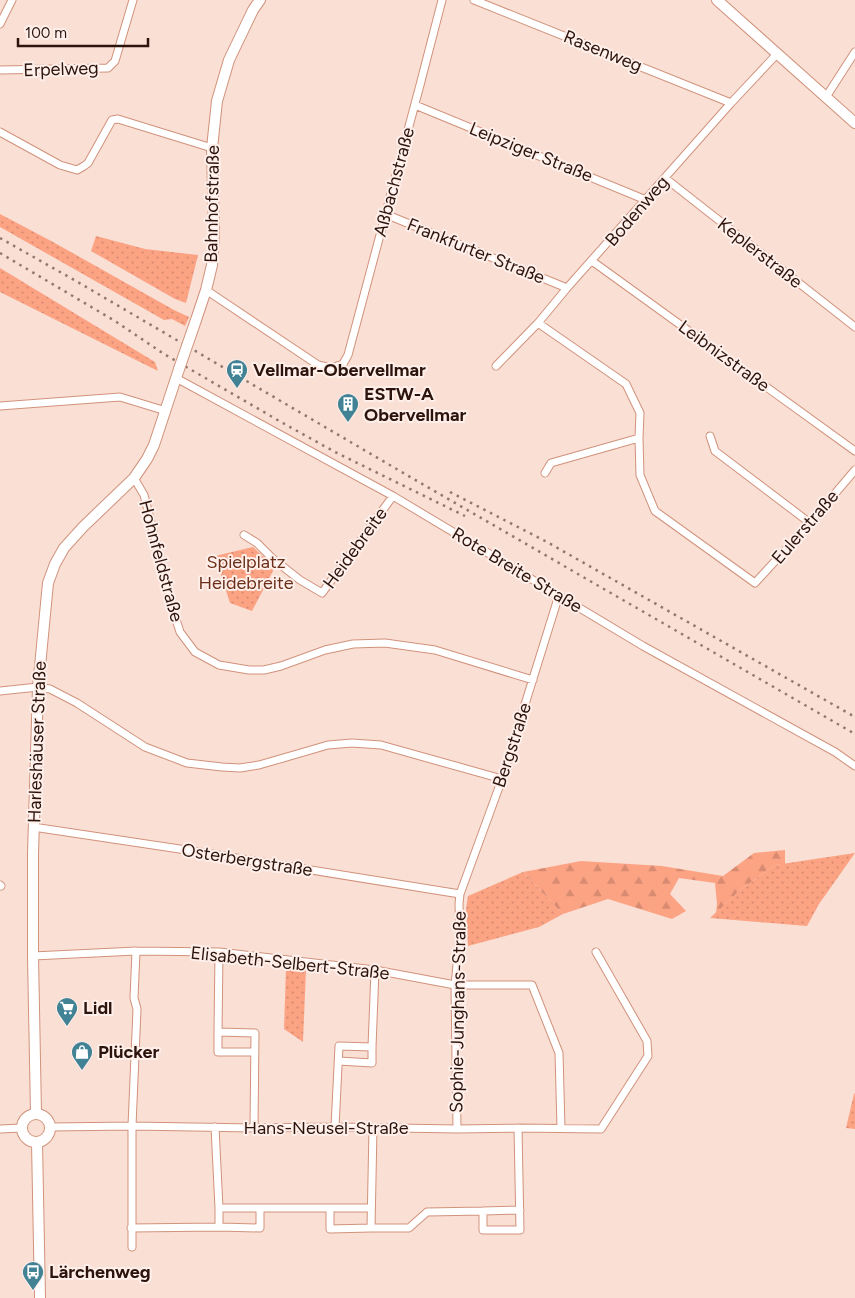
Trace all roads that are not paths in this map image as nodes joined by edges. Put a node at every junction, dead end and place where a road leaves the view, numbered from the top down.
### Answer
1 (12, 0) edge
2 (133, 0) edge
3 (260, 0) edge
4 (442, 0) edge
5 (474, 0) edge
6 (717, 0) edge
7 (0, 24) edge
8 (855, 52) edge
9 (777, 54) junction
10 (0, 70) edge
11 (826, 97) junction
12 (731, 103) junction
13 (415, 105) junction
14 (855, 123) edge
15 (0, 132) edge
16 (212, 148) junction
17 (665, 178) junction
18 (646, 200) junction
19 (385, 214) junction
20 (592, 261) junction
21 (567, 288) junction
22 (206, 290) junction
23 (538, 323) junction
24 (855, 327) edge
25 (496, 366) dead end
26 (178, 373) junction
27 (0, 406) edge
28 (166, 411) junction
29 (710, 436) dead end
30 (639, 438) junction
31 (855, 451) edge
32 (855, 470) edge
33 (545, 473) dead end
34 (134, 478) junction
35 (393, 496) junction
36 (810, 523) junction
37 (244, 535) dead end
38 (559, 595) junction
39 (533, 680) junction
40 (38, 688) junction
41 (0, 691) edge
42 (855, 766) edge
43 (502, 779) junction
44 (33, 827) junction
45 (460, 894) junction
46 (136, 951) junction
47 (219, 952) junction
48 (596, 952) dead end
49 (33, 956) junction
50 (375, 970) junction
51 (455, 985) junction
52 (218, 1032) junction
53 (372, 1047) junction
54 (255, 1052) junction
55 (339, 1061) junction
56 (36, 1113) junction
57 (132, 1126) junction
58 (51, 1127) junction
59 (215, 1127) junction
60 (335, 1127) junction
61 (22, 1128) junction
62 (254, 1128) junction
63 (373, 1128) junction
64 (518, 1128) junction
65 (561, 1128) junction
66 (0, 1129) edge
67 (457, 1129) junction
68 (35, 1142) junction
69 (219, 1208) junction
70 (330, 1208) junction
71 (371, 1208) junction
72 (260, 1209) junction
73 (520, 1210) junction
74 (483, 1211) junction
75 (218, 1227) junction
76 (132, 1228) junction
77 (371, 1228) junction
78 (132, 1247) dead end
79 (40, 1298) edge

1 - 7 street
2 - 10 street, Erpelweg
3 - 16 main road, Bahnhofstraße
4 - 13 street, Aßbachstraße
5 - 12 street, Rasenweg
6 - 9 main road
8 - 11 street
9 - 11 main road
9 - 12 street, Bodenweg
11 - 14 main road
12 - 17 street, Bodenweg
13 - 18 street, Leipziger Straße
13 - 19 street, Aßbachstraße
15 - 16 street
16 - 22 main road, Bahnhofstraße
17 - 18 street, Bodenweg
17 - 24 street, Keplerstraße
18 - 20 street, Bodenweg
19 - 21 street, Frankfurter Straße
19 - 22 street, Aßbachstraße
20 - 21 street, Bodenweg
20 - 31 street, Leibnizstraße
21 - 23 street, Bodenweg
22 - 26 main road, Bahnhofstraße, bridge
23 - 25 street, Bodenweg
23 - 30 street
26 - 28 main road, Bahnhofstraße
26 - 35 street, Rote Breite Straße
27 - 28 street
28 - 34 main road, Harleshäuser Straße
29 - 36 street
30 - 33 street
30 - 36 street, Eulerstraße
32 - 36 street, Eulerstraße
34 - 39 street, Hohnfeldstraße
34 - 40 main road, Harleshäuser Straße
35 - 37 street, Heidebreite
35 - 38 street, Rote Breite Straße
38 - 39 street, Bergstraße
38 - 42 street, Rote Breite Straße
39 - 43 street, Bergstraße
40 - 41 street
40 - 43 street
40 - 44 main road, Harleshäuser Straße
43 - 45 street, Bergstraße
44 - 45 street, Osterbergstraße
44 - 49 main road, Harleshäuser Straße
45 - 51 street, Sophie-Junghans-Straße
46 - 47 street, Elisabeth-Selbert-Straße
46 - 49 street, Elisabeth-Selbert-Straße
46 - 57 street
47 - 50 street, Elisabeth-Selbert-Straße
47 - 52 street
48 - 65 street, Hans-Neusel-Straße
49 - 56 main road, Harleshäuser Straße
50 - 51 street, Elisabeth-Selbert-Straße
50 - 53 street
51 - 65 street, Elisabeth-Selbert-Straße
51 - 67 street, Sophie-Junghans-Straße
52 - 54 street
52 - 54 street
53 - 55 street
53 - 55 street
54 - 62 street
55 - 60 street
56 - 58 main road
56 - 61 main road
57 - 58 street, Hans-Neusel-Straße
57 - 59 street, Hans-Neusel-Straße
57 - 76 street
58 - 68 main road
59 - 62 street, Hans-Neusel-Straße
59 - 69 street
60 - 62 street, Hans-Neusel-Straße
60 - 63 street, Hans-Neusel-Straße
61 - 66 street
61 - 68 main road
63 - 67 street, Hans-Neusel-Straße
63 - 71 street
64 - 65 street, Hans-Neusel-Straße
64 - 67 street, Hans-Neusel-Straße
64 - 73 street
68 - 79 main road
69 - 72 street
69 - 75 street
70 - 71 street
70 - 72 street
70 - 77 street
71 - 77 street
72 - 75 street
73 - 74 street
73 - 74 street
74 - 77 street
75 - 76 street
76 - 78 street

